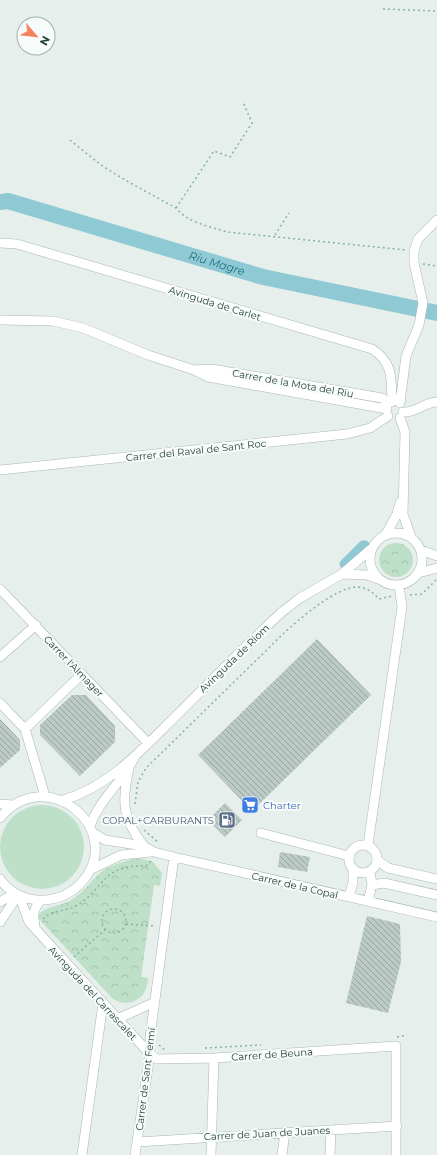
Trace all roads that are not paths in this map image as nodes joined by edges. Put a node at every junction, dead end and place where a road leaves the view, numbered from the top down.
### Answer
1 (437, 220) edge
2 (0, 243) edge
3 (0, 320) edge
4 (437, 402) edge
5 (391, 407) junction
6 (402, 415) junction
7 (0, 470) edge
8 (402, 496) junction
9 (386, 534) junction
10 (411, 538) junction
11 (371, 549) junction
12 (421, 550) junction
13 (437, 556) edge
14 (437, 568) edge
15 (418, 573) junction
16 (342, 574) junction
17 (378, 579) junction
18 (400, 586) junction
19 (0, 589) edge
20 (36, 625) junction
21 (0, 657) edge
22 (82, 674) junction
23 (0, 703) edge
24 (25, 729) junction
25 (148, 743) junction
26 (136, 755) junction
27 (130, 768) junction
28 (45, 796) junction
29 (63, 800) junction
30 (0, 804) edge
31 (13, 805) junction
32 (0, 818) edge
33 (91, 829) junction
34 (261, 833) dead end
35 (144, 846) junction
36 (368, 846) junction
37 (154, 852) junction
38 (349, 856) junction
39 (174, 857) junction
40 (377, 860) junction
41 (353, 868) junction
42 (90, 870) junction
43 (370, 871) junction
44 (0, 879) edge
45 (437, 879) edge
46 (372, 885) junction
47 (17, 894) junction
48 (437, 895) edge
49 (349, 897) junction
50 (40, 900) junction
51 (0, 902) edge
52 (368, 902) junction
53 (437, 917) edge
54 (0, 922) edge
55 (37, 931) junction
56 (155, 1002) junction
57 (103, 1003) junction
58 (117, 1018) junction
59 (150, 1054) junction
60 (214, 1058) junction
61 (396, 1126) junction
62 (331, 1130) junction
63 (286, 1132) junction
64 (211, 1136) junction
65 (137, 1142) junction
66 (82, 1155) edge
67 (135, 1155) edge
68 (210, 1155) edge
69 (282, 1155) edge
70 (330, 1155) edge
71 (396, 1155) edge

1 - 5 street
2 - 5 street, Avinguda de Carlet
3 - 5 street, Carrer de la Mota del Riu
4 - 6 street
5 - 6 street
5 - 6 street, Carrer de la Mota del Riu
5 - 7 street, Carrer del Raval de Sant Roc
6 - 8 street
8 - 9 street
8 - 10 street
9 - 10 street
9 - 11 street
10 - 12 street
11 - 16 street, Avinguda de Riom
11 - 17 street
12 - 13 street
12 - 15 street
14 - 15 street
15 - 18 street
16 - 17 street
16 - 25 street, Avinguda de Riom
17 - 18 street
18 - 36 street
19 - 20 street, Carrer l'Almager
20 - 21 street
20 - 22 street, Carrer l'Almager
22 - 24 street
22 - 25 street, Carrer l'Almager
23 - 24 street
24 - 28 street
25 - 26 street, Avinguda de Riom
26 - 27 street, Avinguda de Riom
26 - 29 street, Avinguda de Riom
27 - 33 street, Avinguda de Riom
27 - 35 street, Carrer de la Copal
28 - 29 street
28 - 31 street
29 - 33 street
30 - 31 street
31 - 32 street
33 - 35 street, Carrer de la Copal
33 - 42 street
34 - 38 street
35 - 37 street, Carrer de la Copal
36 - 38 street
36 - 40 street
37 - 39 street, Carrer de la Copal
37 - 42 street, Carrer de la Copal
38 - 41 street
39 - 49 street, Carrer de la Copal
39 - 56 street, Carrer de Sant Fermí
40 - 43 street
40 - 45 street
41 - 43 street
41 - 49 street
42 - 50 street
43 - 46 street
44 - 47 street
46 - 48 street
46 - 52 street
47 - 50 street
47 - 51 street
47 - 54 street
47 - 55 street, Avinguda del Carrascalet
49 - 52 street, Carrer de la Copal
50 - 55 street
52 - 53 street, Carrer de la Copal
55 - 57 street, Avinguda del Carrascalet
56 - 58 street
56 - 59 street, Carrer de Sant Fermí
57 - 58 street, Avinguda del Carrascalet
57 - 66 street
58 - 59 street, Avinguda del Carrascalet
59 - 60 street, Carrer de Beuna
59 - 65 street, Carrer de Sant Fermí
60 - 61 street, Carrer de Beuna
60 - 64 street
61 - 62 street, Carrer de Juan de Juanes
61 - 71 street
62 - 63 street, Carrer de Juan de Juanes
62 - 70 street
63 - 64 street, Carrer de Juan de Juanes
63 - 69 street
64 - 65 street, Carrer de Juan de Juanes
64 - 68 street
65 - 67 street, Carrer de Sant Fermí

